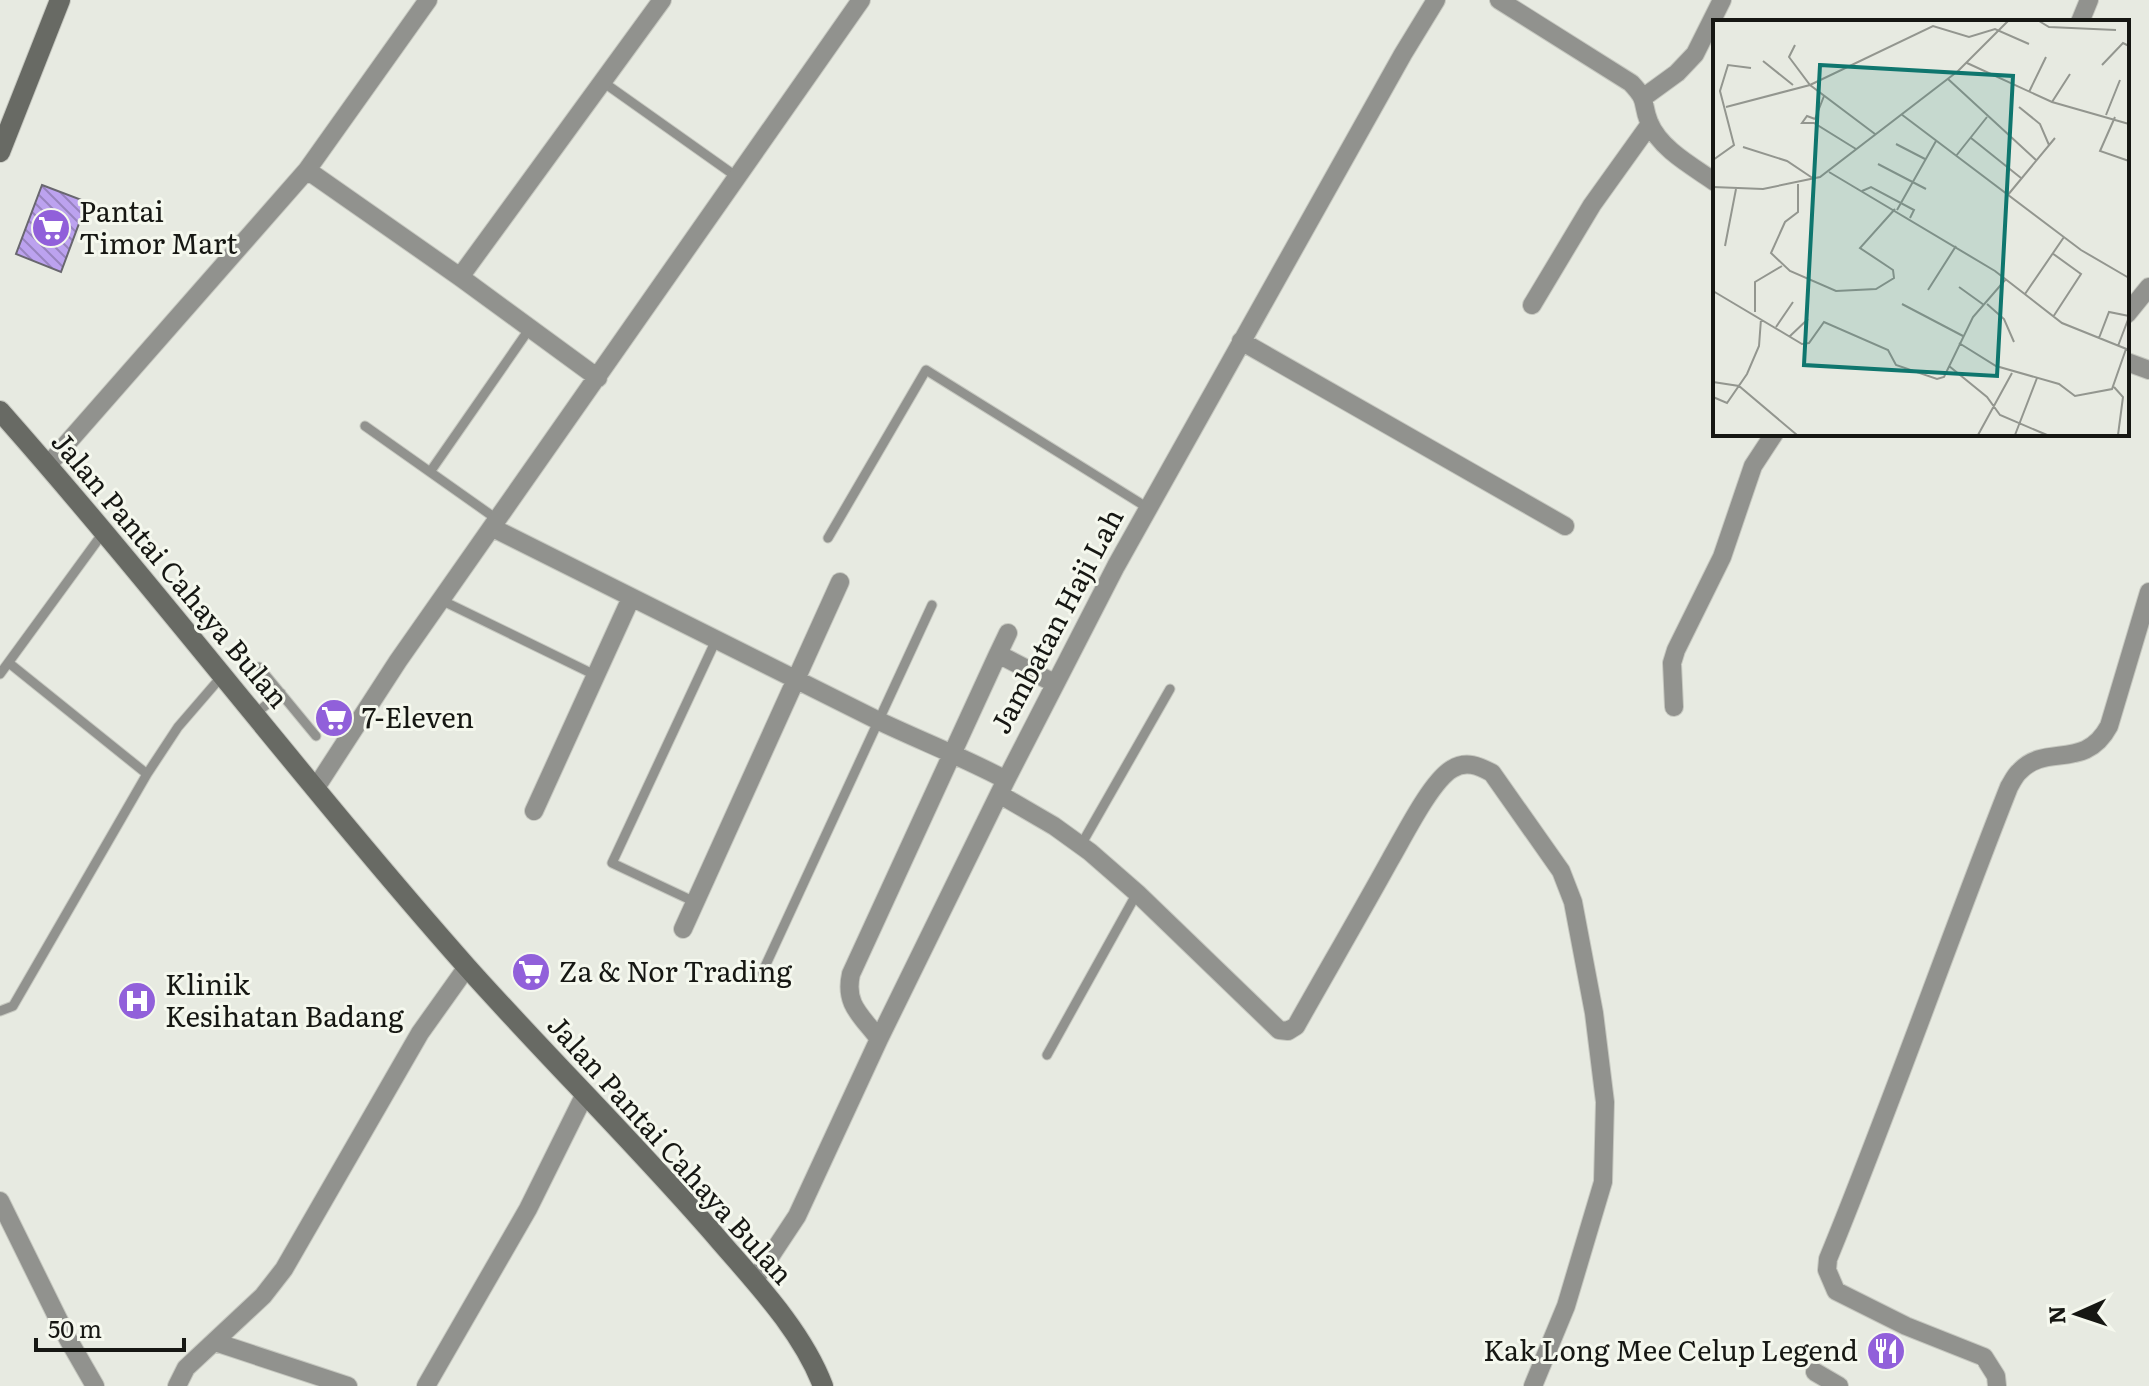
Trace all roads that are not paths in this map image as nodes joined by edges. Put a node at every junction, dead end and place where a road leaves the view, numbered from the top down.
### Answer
1 (60, 0) edge
2 (428, 0) edge
3 (662, 0) edge
4 (861, 0) edge
5 (1436, 0) edge
6 (1499, 0) edge
7 (1722, 0) edge
8 (2089, 0) edge
9 (2081, 20) edge
10 (603, 82) junction
11 (1644, 97) junction
12 (1650, 124) junction
13 (0, 152) edge
14 (307, 170) junction
15 (737, 177) junction
16 (1713, 181) edge
17 (460, 277) junction
18 (2149, 287) edge
19 (1532, 305) dead end
20 (2129, 312) edge
21 (530, 328) junction
22 (1241, 341) junction
23 (2129, 363) edge
24 (2149, 370) edge
25 (598, 378) junction
26 (0, 411) edge
27 (365, 426) dead end
28 (1773, 436) edge
29 (48, 465) junction
30 (430, 472) junction
31 (1148, 508) junction
32 (495, 524) junction
33 (1565, 526) dead end
34 (103, 533) junction
35 (828, 538) dead end
36 (840, 582) dead end
37 (2149, 592) edge
38 (631, 598) junction
39 (441, 600) junction
40 (932, 605) dead end
41 (1008, 633) dead end
42 (716, 640) junction
43 (998, 654) junction
44 (9, 663) junction
45 (259, 667) dead end
46 (0, 674) edge
47 (595, 675) junction
48 (222, 676) junction
49 (797, 680) junction
50 (1054, 683) junction
51 (1170, 689) dead end
52 (281, 693) junction
53 (1674, 707) dead end
54 (254, 715) junction
55 (879, 721) junction
56 (316, 736) dead end
57 (951, 753) junction
58 (147, 774) junction
59 (1002, 787) junction
60 (315, 789) junction
61 (534, 811) dead end
62 (1081, 845) junction
63 (1137, 893) junction
64 (695, 902) junction
65 (683, 929) dead end
66 (467, 967) junction
67 (762, 973) dead end
68 (0, 1011) edge
69 (879, 1039) junction
70 (1047, 1055) dead end
71 (585, 1094) junction
72 (0, 1201) edge
73 (754, 1281) junction
74 (215, 1342) junction
75 (1815, 1372) dead end
76 (819, 1384) edge
77 (95, 1386) edge
78 (177, 1386) edge
79 (348, 1386) edge
80 (426, 1386) edge
81 (1533, 1386) edge
82 (1839, 1386) edge
83 (1997, 1386) edge

1 - 13 street
2 - 14 street
3 - 10 street
4 - 15 street
5 - 22 street, Jambatan Haji Lah
6 - 11 street
7 - 11 street
8 - 9 street
10 - 15 lane
10 - 17 street
11 - 12 street
12 - 16 street
12 - 19 street
14 - 17 street
14 - 29 street
15 - 25 street
17 - 21 street
18 - 20 street
21 - 25 street
21 - 30 lane
22 - 31 street, Jambatan Haji Lah
22 - 33 street
23 - 24 street
25 - 32 street
26 - 29 street, Jalan Pantai Cahaya Bulan
27 - 30 lane
28 - 53 street
29 - 34 street, Jalan Pantai Cahaya Bulan
30 - 32 lane
31 - 35 lane
31 - 50 street, Jambatan Haji Lah
32 - 38 street
32 - 39 street
34 - 44 lane
34 - 48 street, Jalan Pantai Cahaya Bulan
36 - 49 street
37 - 83 street
38 - 42 street
38 - 47 street
39 - 47 lane
39 - 60 street
40 - 55 lane
41 - 43 street
42 - 49 street
42 - 64 lane
43 - 50 street
43 - 57 street
44 - 46 lane
44 - 58 lane
45 - 52 lane
47 - 61 street
48 - 54 street, Jalan Pantai Cahaya Bulan
48 - 58 lane
49 - 55 street
49 - 64 street
50 - 59 street, Jambatan Haji Lah
51 - 62 lane
52 - 54 lane
52 - 56 lane
54 - 60 street, Jalan Pantai Cahaya Bulan
55 - 57 street
55 - 67 lane
57 - 59 street
57 - 69 street
58 - 68 lane
59 - 62 street
59 - 69 street, Jambatan Haji Lah
60 - 66 street, Jalan Pantai Cahaya Bulan
62 - 63 street
63 - 70 lane
63 - 81 street
64 - 65 street
66 - 71 street, Jalan Pantai Cahaya Bulan
66 - 74 street
69 - 73 street, Jambatan Haji Lah
71 - 73 street, Jalan Pantai Cahaya Bulan
71 - 80 street
72 - 77 street
73 - 76 street, Jalan Pantai Cahaya Bulan
74 - 78 street
74 - 79 street
75 - 82 street

